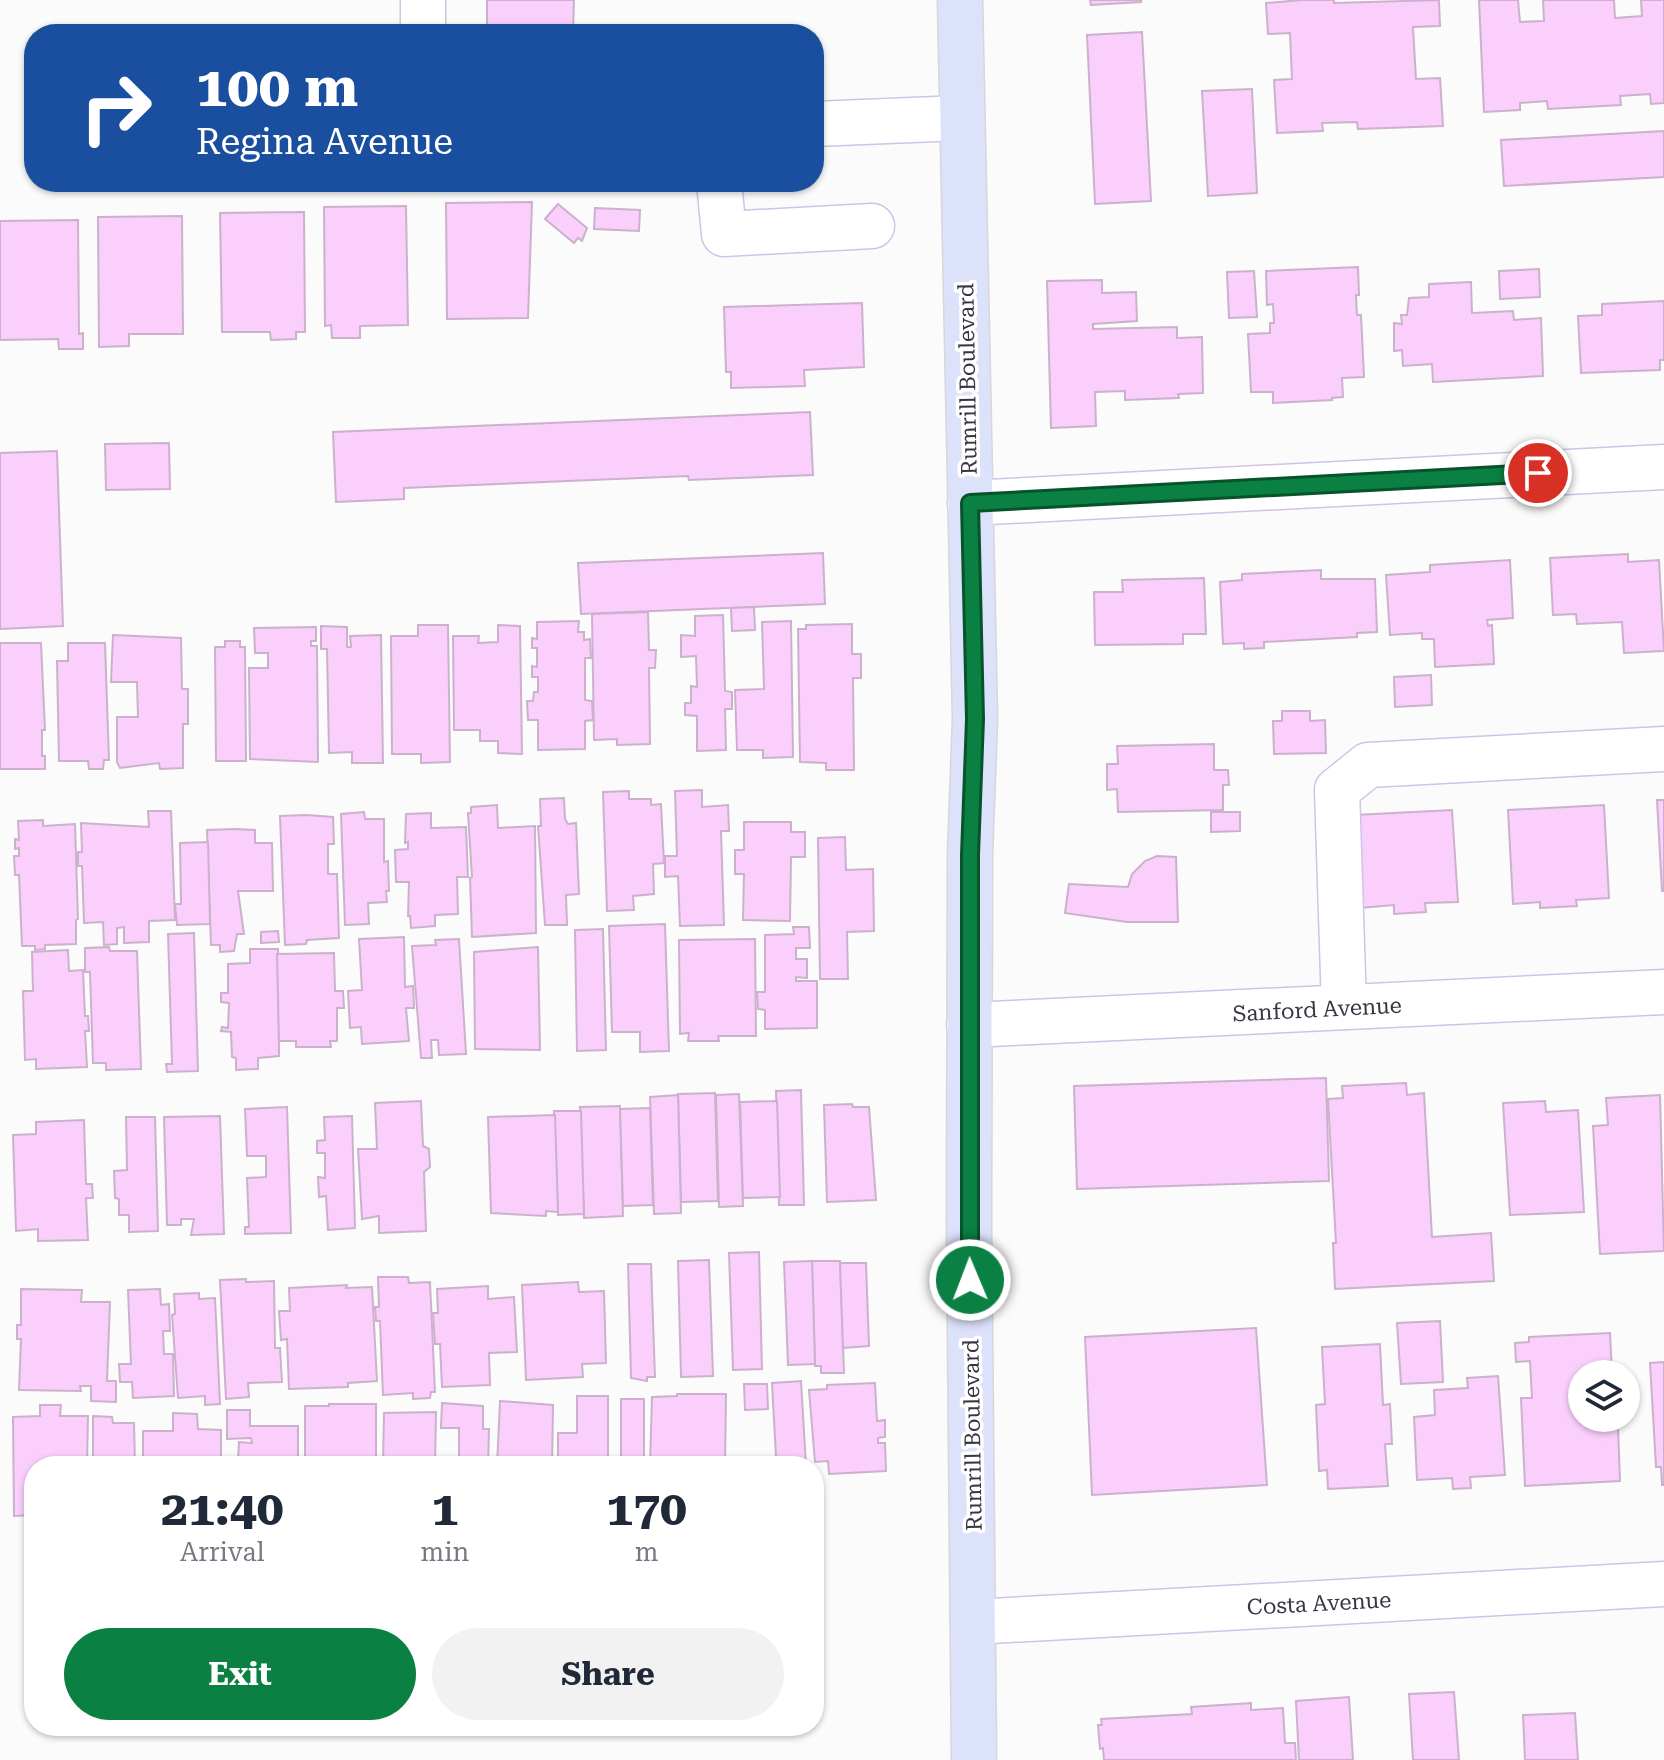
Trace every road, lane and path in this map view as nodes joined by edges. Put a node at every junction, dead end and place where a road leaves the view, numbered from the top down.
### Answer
1 (423, 0) edge
2 (960, 0) edge
3 (423, 24) edge
4 (961, 118) junction
5 (824, 124) edge
6 (720, 192) edge
7 (872, 226) dead end
8 (1664, 467) edge
9 (970, 503) junction
10 (1664, 749) edge
11 (1664, 992) edge
12 (1344, 1007) junction
13 (969, 1025) junction
14 (1664, 1584) edge
15 (973, 1622) junction
16 (974, 1760) edge

1 - 3 street
2 - 4 main road, Rumrill Boulevard
4 - 5 street
4 - 9 main road, Rumrill Boulevard
6 - 7 street
8 - 9 street
9 - 13 main road, Rumrill Boulevard
10 - 12 street
11 - 12 street, Sanford Avenue
12 - 13 street, Sanford Avenue
13 - 15 main road, Rumrill Boulevard
14 - 15 street, Costa Avenue
15 - 16 main road, Rumrill Boulevard

